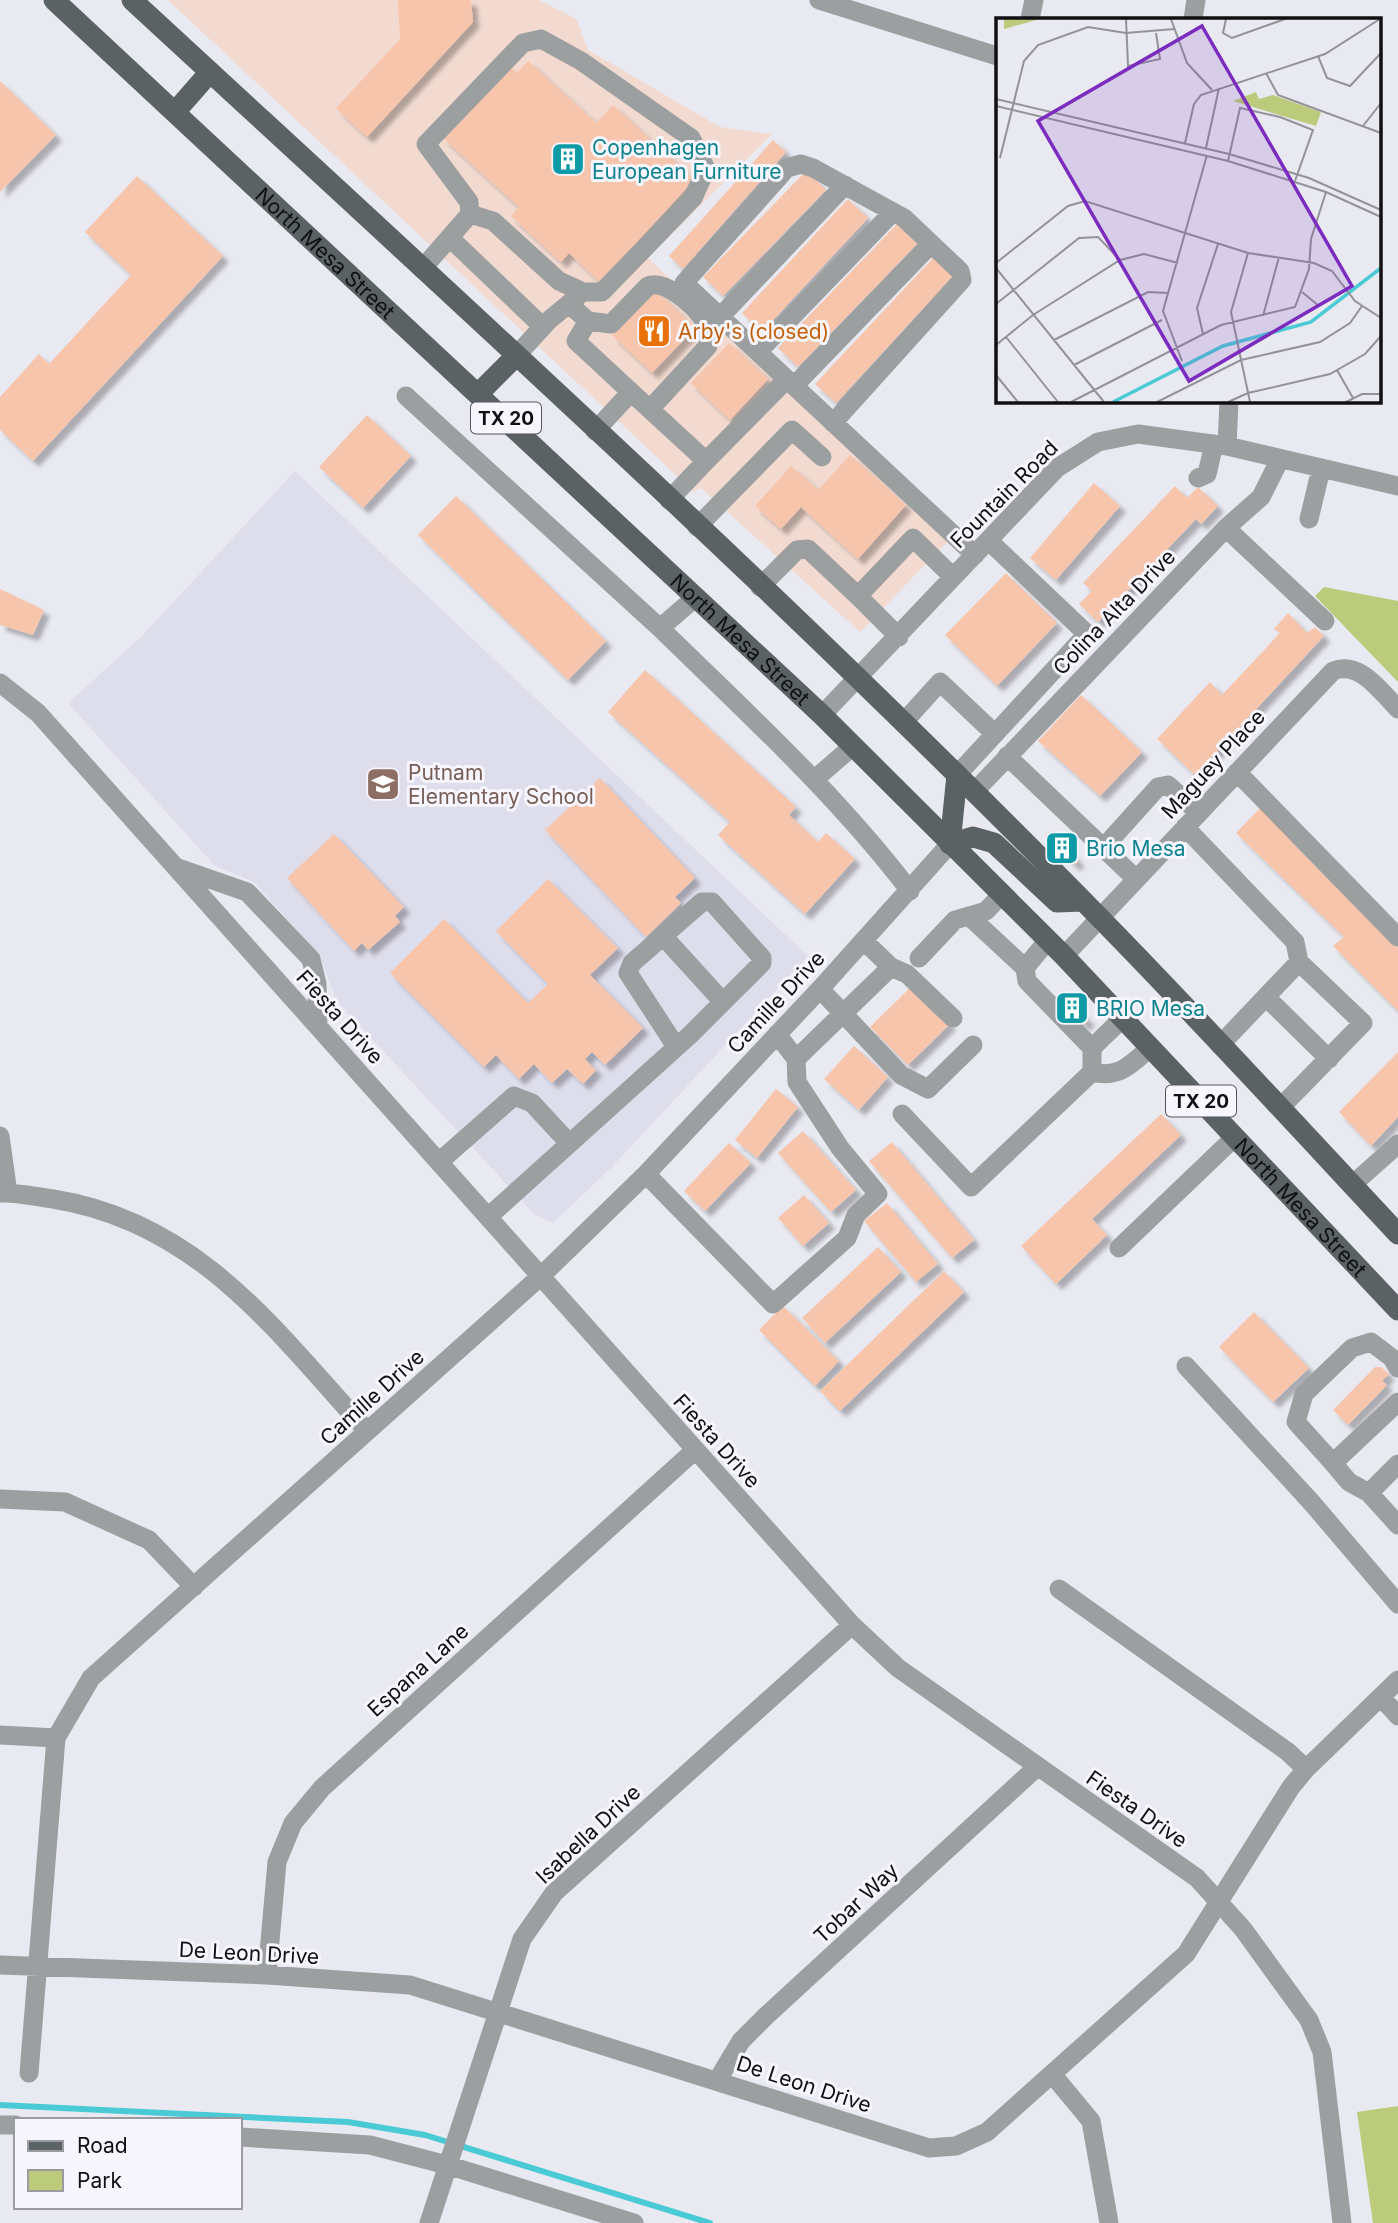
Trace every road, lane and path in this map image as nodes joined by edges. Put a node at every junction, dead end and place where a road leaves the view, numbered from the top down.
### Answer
1 (54, 0) edge
2 (132, 0) edge
3 (819, 0) edge
4 (1034, 0) edge
5 (1196, 0) edge
6 (1030, 18) edge
7 (1193, 18) edge
8 (993, 56) edge
9 (210, 72) junction
10 (175, 112) junction
11 (845, 186) junction
12 (893, 212) junction
13 (470, 214) junction
14 (450, 238) junction
15 (932, 244) junction
16 (422, 269) junction
17 (576, 298) junction
18 (720, 317) junction
19 (588, 321) junction
20 (543, 327) junction
21 (758, 352) junction
22 (516, 356) junction
23 (790, 383) junction
24 (631, 392) junction
25 (479, 393) junction
26 (406, 396) dead end
27 (1229, 402) edge
28 (650, 409) junction
29 (833, 423) junction
30 (595, 430) junction
31 (1220, 445) junction
32 (822, 457) dead end
33 (1280, 459) junction
34 (706, 461) junction
35 (1321, 469) junction
36 (1198, 478) dead end
37 (1398, 486) edge
38 (669, 500) junction
39 (1309, 519) dead end
40 (697, 527) junction
41 (1226, 528) junction
42 (982, 548) junction
43 (953, 577) junction
44 (760, 587) junction
45 (858, 596) junction
46 (696, 597) junction
47 (1325, 621) dead end
48 (660, 628) junction
49 (899, 637) junction
50 (858, 680) junction
51 (0, 683) edge
52 (1398, 709) edge
53 (822, 715) junction
54 (902, 723) junction
55 (995, 734) junction
56 (853, 746) junction
57 (1007, 756) junction
58 (1237, 772) junction
59 (957, 775) junction
60 (816, 779) junction
61 (974, 792) junction
62 (1199, 813) junction
63 (1185, 827) junction
64 (950, 844) junction
65 (1104, 847) junction
66 (176, 867) junction
67 (1136, 878) junction
68 (910, 891) junction
69 (1002, 894) junction
70 (1083, 901) junction
71 (970, 917) junction
72 (1100, 918) junction
73 (663, 936) junction
74 (1398, 937) edge
75 (1048, 940) junction
76 (864, 941) junction
77 (1064, 956) junction
78 (919, 958) dead end
79 (1299, 962) junction
80 (891, 967) junction
81 (1025, 968) junction
82 (820, 989) junction
83 (1267, 998) junction
84 (723, 1002) junction
85 (844, 1014) junction
86 (953, 1018) dead end
87 (1123, 1018) junction
88 (318, 1026) junction
89 (777, 1034) junction
90 (675, 1045) junction
91 (973, 1045) dead end
92 (1220, 1045) junction
93 (1151, 1047) junction
94 (1092, 1048) junction
95 (796, 1059) junction
96 (1329, 1059) junction
97 (1092, 1072) junction
98 (1280, 1108) junction
99 (902, 1114) dead end
100 (0, 1136) edge
101 (1235, 1137) junction
102 (569, 1143) junction
103 (1398, 1143) edge
104 (439, 1162) junction
105 (646, 1174) junction
106 (1352, 1185) junction
107 (4, 1193) edge
108 (488, 1217) junction
109 (1398, 1234) edge
110 (1119, 1248) dead end
111 (541, 1276) junction
112 (1398, 1310) edge
113 (1396, 1360) edge
114 (1186, 1366) dead end
115 (1398, 1402) edge
116 (367, 1431) junction
117 (694, 1451) junction
118 (1333, 1463) junction
119 (1398, 1464) edge
120 (1369, 1493) junction
121 (0, 1499) edge
122 (1398, 1525) edge
123 (194, 1587) junction
124 (1059, 1589) dead end
125 (1398, 1604) edge
126 (852, 1625) junction
127 (1398, 1680) edge
128 (1381, 1697) junction
129 (1398, 1716) edge
130 (0, 1735) edge
131 (56, 1738) junction
132 (1037, 1767) junction
133 (1306, 1769) junction
134 (1221, 1902) junction
135 (0, 1965) edge
136 (36, 1967) junction
137 (267, 1975) junction
138 (497, 2010) junction
139 (29, 2073) dead end
140 (1052, 2074) junction
141 (717, 2081) junction
142 (242, 2137) edge
143 (448, 2161) junction
144 (429, 2223) edge
145 (634, 2223) edge
146 (1109, 2223) edge
147 (1342, 2223) edge

1 - 10 main road, North Mesa Street / TX 20
2 - 9 main road, TX 20
3 - 8 street
4 - 6 street
5 - 7 street
9 - 10 main road
9 - 16 main road, TX 20
10 - 25 main road, North Mesa Street / TX 20
11 - 12 street
11 - 18 street
11 - 18 street
12 - 15 street
12 - 21 street
13 - 14 street
13 - 17 street
13 - 17 street
14 - 16 street
14 - 20 street
15 - 23 street
15 - 29 street
16 - 22 main road, TX 20
17 - 19 street
17 - 20 street
18 - 21 street
19 - 24 street
19 - 28 street
20 - 22 street
21 - 23 street
22 - 25 main road
22 - 30 main road, TX 20
23 - 29 street
23 - 34 street
24 - 28 street
24 - 30 street
25 - 46 main road, North Mesa Street / TX 20
26 - 48 street
27 - 31 street
28 - 34 street
29 - 42 street
30 - 38 main road, TX 20
31 - 33 street, Fountain Road
31 - 36 street
31 - 42 street, Fountain Road
32 - 40 street
33 - 35 street, Fountain Road
33 - 41 street, Colina Alta Drive
34 - 38 street
35 - 37 street, Fountain Road
35 - 39 street
38 - 40 main road, TX 20
40 - 44 main road, TX 20
41 - 47 street
41 - 57 street, Colina Alta Drive
42 - 43 street, Fountain Road
42 - 55 street
43 - 45 street
43 - 49 street, Fountain Road
44 - 45 street
44 - 50 main road, TX 20
45 - 49 street
46 - 48 street
46 - 53 main road, North Mesa Street / TX 20
48 - 60 street
49 - 50 street, Fountain Road
50 - 53 street, Fountain Road
50 - 54 main road, TX 20
51 - 66 street, Fiesta Drive
52 - 58 street, Maguey Place
53 - 56 main road, North Mesa Street / TX 20
54 - 55 street
54 - 59 main road, TX 20
55 - 59 street
56 - 60 street
56 - 64 main road, North Mesa Street / TX 20
57 - 61 street, Colina Alta Drive
57 - 65 street
58 - 62 street, Maguey Place
58 - 74 street
59 - 61 main road, TX 20
59 - 64 main road
60 - 68 street
61 - 70 main road, TX 20
62 - 63 street, Maguey Place
62 - 65 street
63 - 67 street, Maguey Place
63 - 79 street
64 - 68 street, Camille Drive
64 - 69 main road, North Mesa Street / TX 20
64 - 70 main road
65 - 67 street
66 - 88 street, Fiesta Drive
66 - 88 street
67 - 72 street, Maguey Place
68 - 76 street, Camille Drive
69 - 71 street
69 - 75 main road, North Mesa Street / TX 20
70 - 72 main road, TX 20
71 - 78 street
71 - 81 street
72 - 77 street, Maguey Place
72 - 92 main road, TX 20
73 - 84 street
73 - 84 street
73 - 90 street
75 - 77 main road, North Mesa Street / TX 20
75 - 81 street
76 - 80 street
76 - 82 street, Camille Drive
77 - 87 main road, North Mesa Street / TX 20
79 - 83 street
79 - 96 street
80 - 85 street
80 - 86 street
81 - 94 street
82 - 85 street
82 - 89 street, Camille Drive
83 - 92 street
83 - 96 street
84 - 90 street
85 - 91 street
85 - 95 street
87 - 93 main road, North Mesa Street / TX 20
87 - 94 street
88 - 104 street, Fiesta Drive
89 - 95 street
89 - 105 street, Camille Drive
90 - 102 street
92 - 98 main road, TX 20
93 - 97 street
93 - 101 main road, North Mesa Street / TX 20
94 - 97 street
95 - 105 street
96 - 98 street
97 - 99 street
98 - 106 main road, TX 20
100 - 107 street
101 - 110 street
101 - 112 main road, North Mesa Street / TX 20
102 - 104 street
102 - 108 street
103 - 106 street
104 - 108 street, Fiesta Drive
105 - 111 street, Camille Drive
106 - 109 main road, TX 20
107 - 116 street
108 - 111 street, Fiesta Drive
111 - 116 street, Camille Drive
111 - 117 street, Fiesta Drive
113 - 118 street
114 - 125 street
115 - 118 street
116 - 123 street, Camille Drive
117 - 126 street, Fiesta Drive
117 - 137 street, Espana Lane
118 - 120 street
119 - 120 street
120 - 122 street
121 - 123 street
123 - 131 street, Camille Drive
124 - 133 street
126 - 132 street, Fiesta Drive
126 - 138 street, Isabella Drive
127 - 128 street, De Leon Drive
128 - 129 street
128 - 133 street, De Leon Drive
130 - 131 street
131 - 136 street, Camille Drive
132 - 134 street, Fiesta Drive
132 - 141 street, Tobar Way
133 - 134 street, De Leon Drive
134 - 140 street, De Leon Drive
134 - 147 street, Fiesta Drive
135 - 136 street, De Leon Drive
136 - 137 street, De Leon Drive
136 - 139 street, Camille Drive
137 - 138 street, De Leon Drive
138 - 141 street, De Leon Drive
138 - 143 street, Isabella Drive
140 - 141 street, De Leon Drive
140 - 146 street
142 - 143 street
143 - 144 street, Isabella Drive
143 - 145 street

